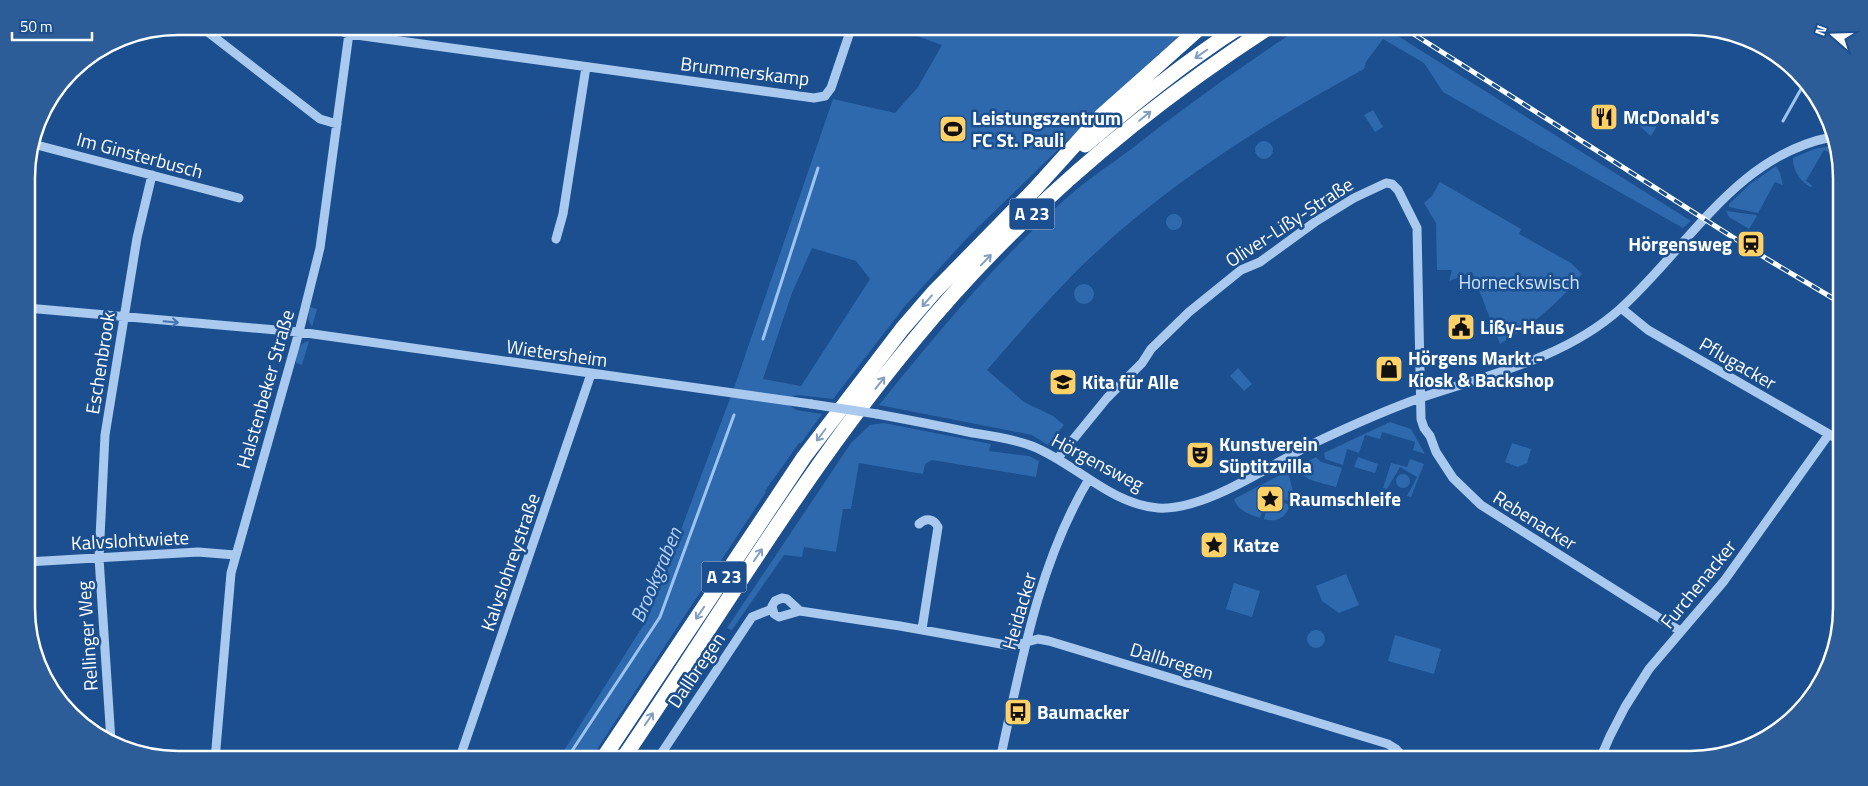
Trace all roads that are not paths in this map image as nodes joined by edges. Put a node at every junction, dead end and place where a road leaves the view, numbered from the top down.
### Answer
1 (212, 35) edge
2 (348, 35) edge
3 (381, 35) edge
4 (849, 35) edge
5 (1192, 35) edge
6 (1228, 35) edge
7 (1257, 35) edge
8 (586, 67) junction
9 (337, 124) junction
10 (1827, 138) edge
11 (39, 146) edge
12 (152, 175) junction
13 (1034, 190) junction
14 (238, 198) dead end
15 (556, 239) dead end
16 (1621, 308) junction
17 (35, 309) edge
18 (123, 318) junction
19 (299, 332) junction
20 (591, 374) junction
21 (1420, 398) junction
22 (811, 404) joint
23 (1829, 434) junction
24 (1833, 436) edge
25 (1058, 458) junction
26 (1090, 480) junction
27 (919, 524) dead end
28 (235, 555) junction
29 (99, 558) junction
30 (35, 562) edge
31 (772, 609) junction
32 (800, 611) junction
33 (922, 629) junction
34 (1680, 631) junction
35 (1026, 643) junction
36 (111, 734) edge
37 (216, 751) edge
38 (462, 751) edge
39 (608, 751) edge
40 (628, 751) edge
41 (662, 751) edge
42 (1002, 751) edge
43 (1398, 751) edge
44 (1604, 751) edge

1 - 9 street
2 - 9 street, Halstenbeker Straße
3 - 8 street, Brummerskamp
4 - 8 street, Brummerskamp
5 - 13 highway
6 -> 13 highway, A 23
40 -> 7 highway, A 23
8 - 15 street
9 - 19 street, Halstenbeker Straße
10 - 16 street, Hörgensweg
11 - 12 street, Im Ginsterbusch
12 - 14 street, Im Ginsterbusch
12 - 18 street, Eschenbrook
13 -> 39 highway, A 23
16 - 21 street, Hörgensweg
16 - 23 street, Pflugacker
17 - 18 street, Wietersheim
18 -> 19 street, Wietersheim
18 - 29 street, Eschenbrook
19 - 20 street, Wietersheim
19 - 28 street, Halstenbeker Straße
20 - 22 street, Wietersheim
20 - 38 street, Kalvslohreystraße
21 - 25 street, Oliver-Lißy-Straße
21 - 26 street, Hörgensweg
21 - 34 street, Rebenacker
22 - 25 street, Hörgensweg, bridge
23 - 24 street, Pflugacker
23 - 34 street, Furchenacker
25 - 26 street, Hörgensweg
26 - 35 street, Heidacker
27 - 33 street
28 - 29 street, Kalvslohtwiete
28 - 37 street, Halstenbeker Straße
29 - 30 street, Kalvslohtwiete
29 - 36 street, Rellinger Weg
31 - 32 street, Dallbregen
31 - 32 street, Dallbregen
31 - 41 street, Dallbregen
32 - 33 street, Dallbregen
33 - 35 street, Dallbregen
34 - 44 street, Furchenacker
35 - 42 street, Heidacker
35 - 43 street, Dallbregen

